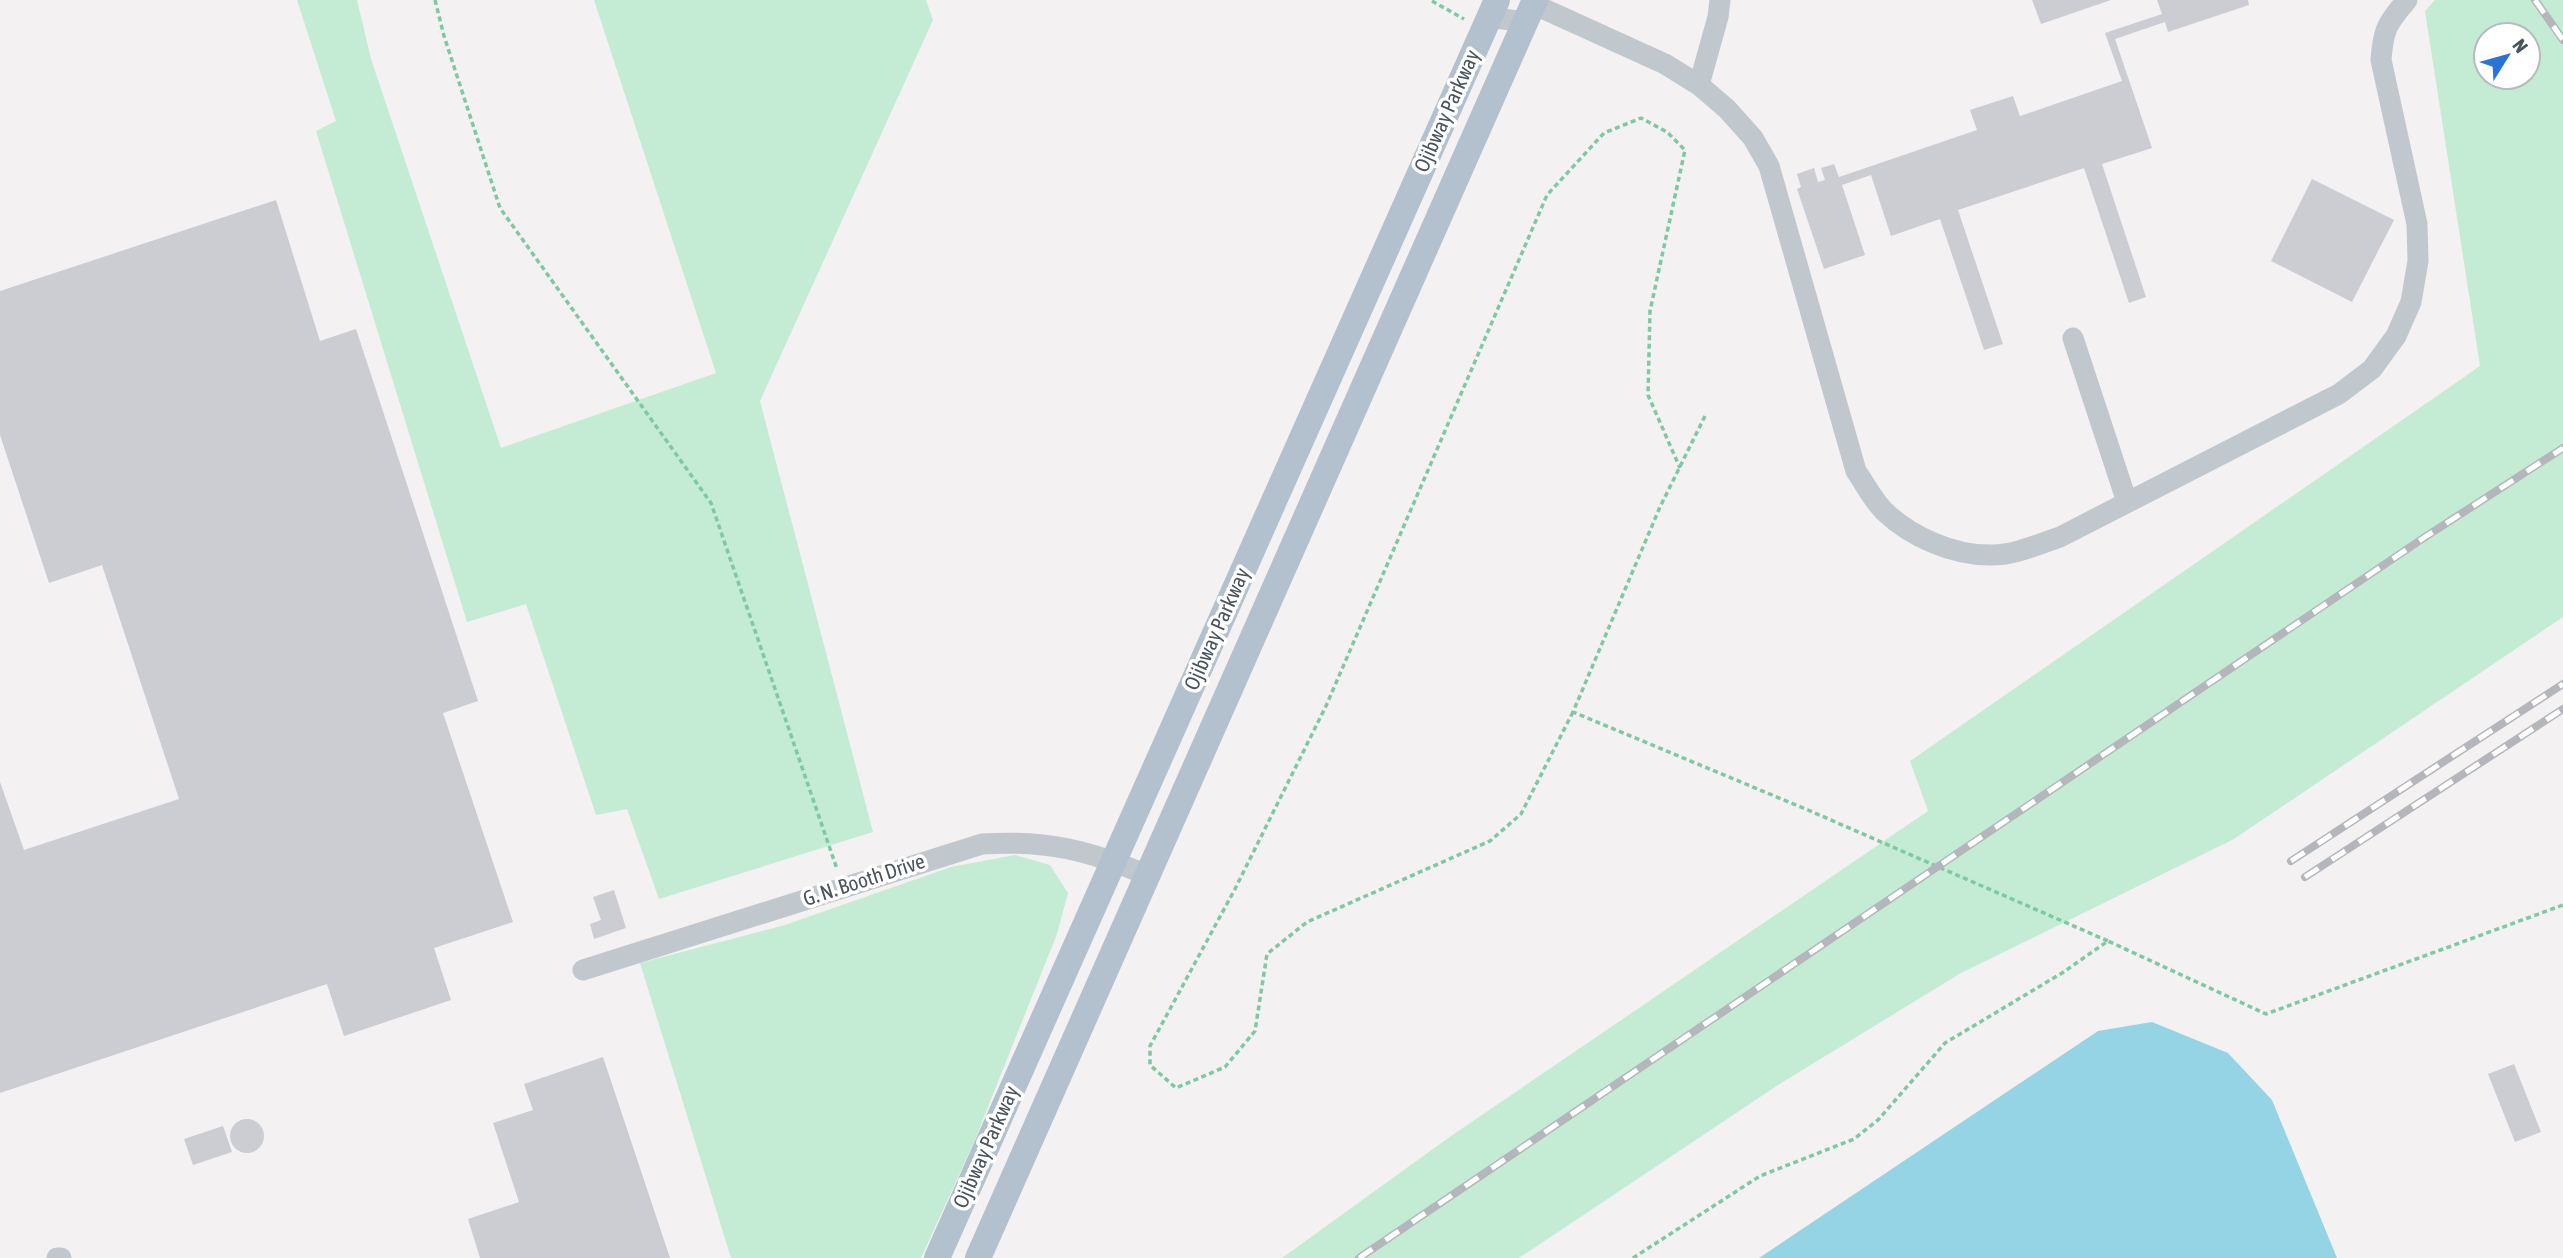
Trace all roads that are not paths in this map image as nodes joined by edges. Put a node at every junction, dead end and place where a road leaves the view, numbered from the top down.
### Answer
1 (1720, 0) edge
2 (2407, 0) edge
3 (1531, 8) edge
4 (1490, 16) edge
5 (1699, 85) junction
6 (2073, 338) dead end
7 (2127, 502) junction
8 (1114, 861) junction
9 (1149, 876) junction
10 (583, 970) dead end
11 (937, 1258) edge
12 (978, 1258) edge

1 - 5 street
2 - 7 street
3 - 4 street
3 - 5 street
3 - 9 main road, Ojibway Parkway
4 - 8 main road, Ojibway Parkway
5 - 7 street
6 - 7 street
8 - 9 street, G. N. Booth Drive
8 - 10 street, G. N. Booth Drive
8 - 11 main road, Ojibway Parkway
9 - 12 main road, Ojibway Parkway

